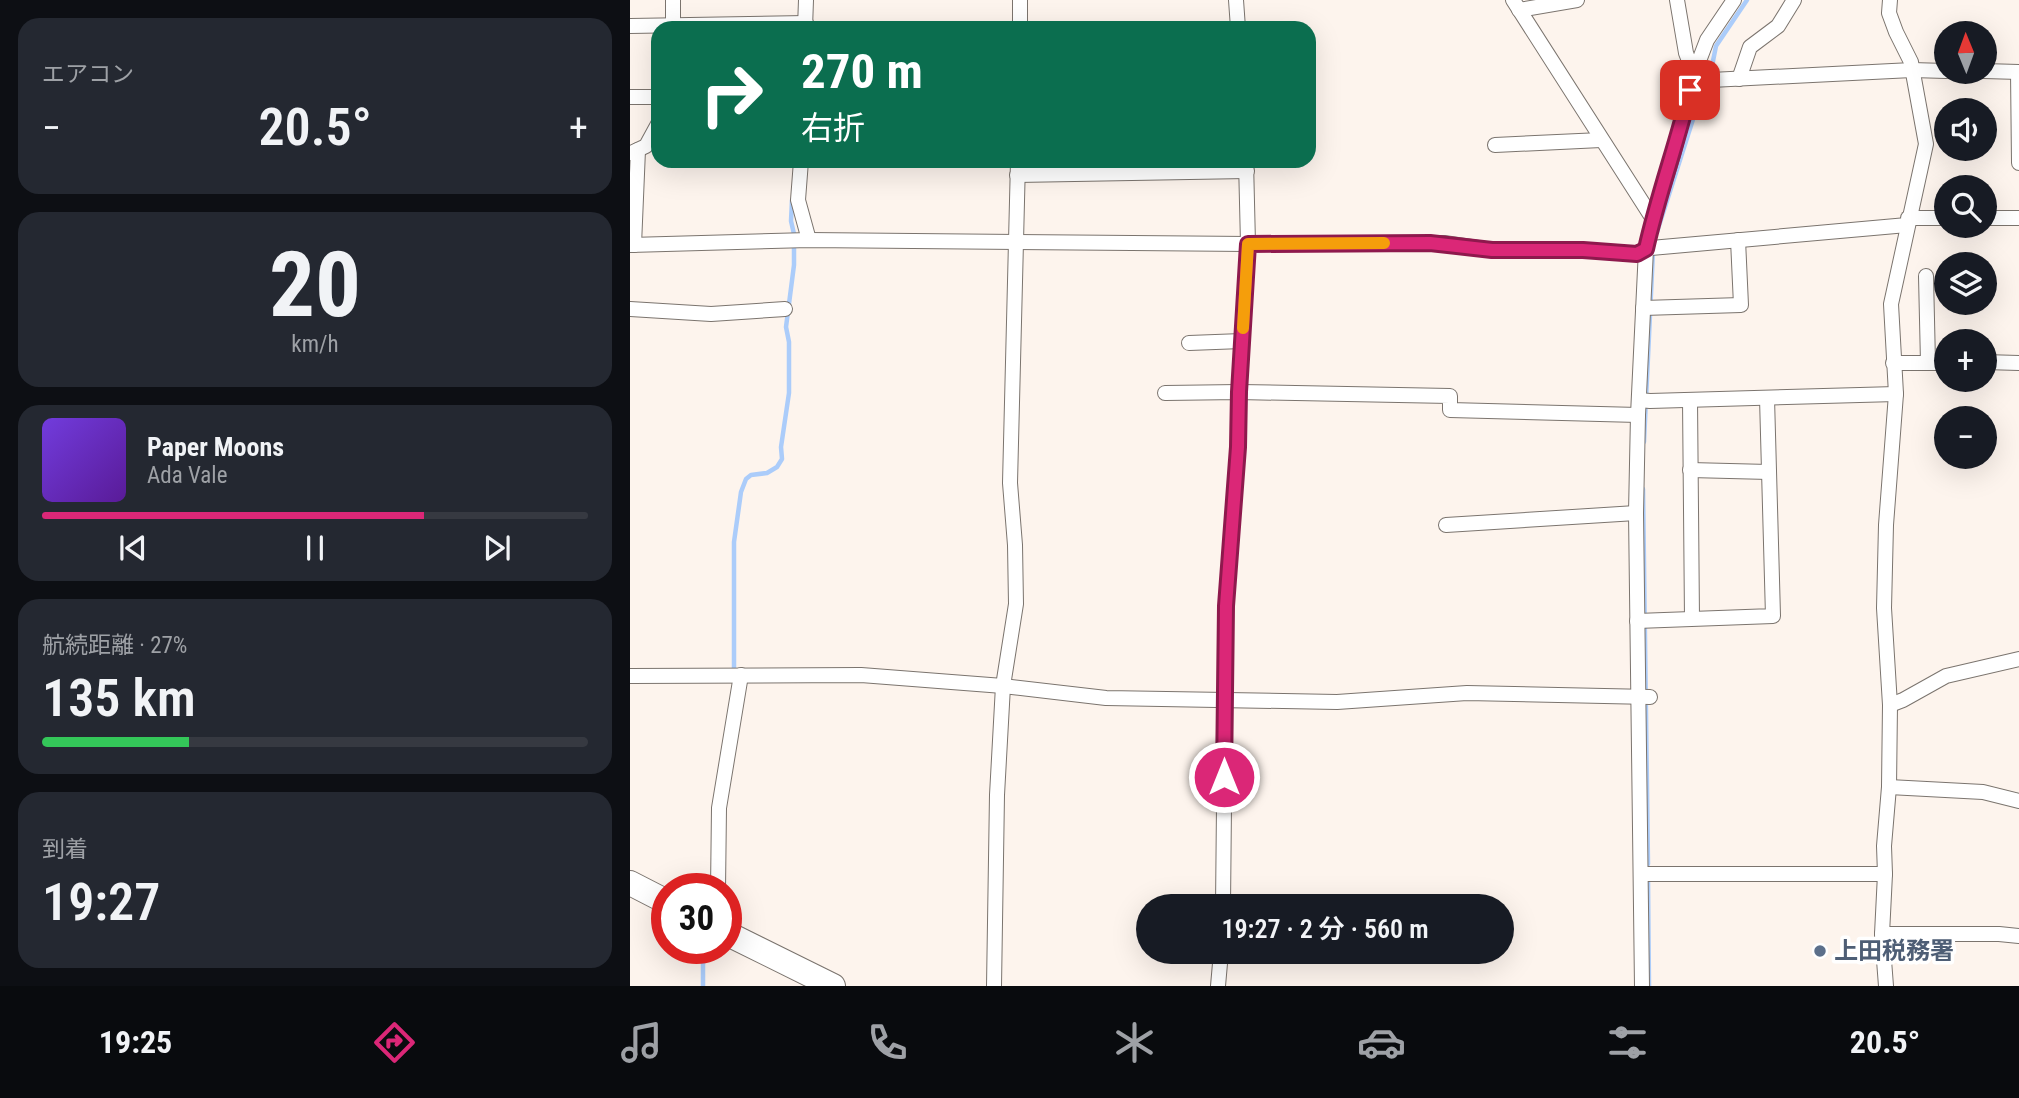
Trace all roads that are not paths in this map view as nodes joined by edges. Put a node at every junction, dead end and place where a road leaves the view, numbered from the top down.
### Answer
1 (673, 0) edge
2 (806, 0) edge
3 (1020, 0) edge
4 (1236, 0) edge
5 (1577, 0) edge
6 (1677, 0) edge
7 (1734, 0) edge
8 (1794, 0) edge
9 (1890, 0) edge
10 (1516, 5) edge
11 (673, 21) edge
12 (806, 21) edge
13 (1020, 21) edge
14 (1238, 21) edge
15 (630, 26) edge
16 (651, 26) edge
17 (1912, 70) junction
18 (1934, 71) edge
19 (1997, 71) edge
20 (2019, 72) edge
21 (1694, 74) junction
22 (1739, 79) junction
23 (630, 97) edge
24 (651, 97) edge
25 (651, 137) edge
26 (1601, 141) junction
27 (1495, 145) dead end
28 (634, 151) edge
29 (2019, 163) edge
30 (800, 168) edge
31 (1017, 168) edge
32 (1247, 168) edge
33 (1997, 218) edge
34 (2019, 218) edge
35 (1653, 219) junction
36 (1934, 219) edge
37 (1908, 221) junction
38 (809, 240) junction
39 (1738, 240) junction
40 (1017, 243) junction
41 (1248, 244) junction
42 (632, 245) edge
43 (1646, 249) junction
44 (1926, 276) dead end
45 (1643, 308) junction
46 (630, 309) edge
47 (785, 309) dead end
48 (1242, 341) junction
49 (1189, 343) dead end
50 (1997, 362) edge
51 (1893, 363) junction
52 (1928, 363) junction
53 (1934, 363) edge
54 (2019, 363) edge
55 (1239, 392) junction
56 (1165, 393) dead end
57 (1896, 394) junction
58 (1767, 398) junction
59 (1640, 400) junction
60 (1690, 400) junction
61 (1638, 415) junction
62 (1690, 470) junction
63 (1769, 472) junction
64 (1636, 513) junction
65 (1446, 525) dead end
66 (1692, 618) junction
67 (1637, 621) junction
68 (2019, 659) edge
69 (741, 675) junction
70 (630, 676) edge
71 (1003, 686) junction
72 (1644, 697) junction
73 (1224, 699) junction
74 (1890, 705) junction
75 (1889, 787) junction
76 (2019, 801) edge
77 (719, 873) edge
78 (1642, 874) junction
79 (1885, 874) junction
80 (630, 883) edge
81 (651, 894) edge
82 (1223, 894) edge
83 (1882, 934) junction
84 (2019, 936) edge
85 (742, 941) edge
86 (1220, 964) edge
87 (833, 986) edge
88 (994, 986) edge
89 (1218, 986) edge
90 (1642, 986) edge
91 (1886, 986) edge

1 - 11 street
2 - 12 street
3 - 13 street
4 - 14 street
5 - 10 street
6 - 21 street
7 - 21 street
8 - 22 street
9 - 17 street
10 - 26 street
15 - 16 street
17 - 18 street
17 - 22 street
17 - 37 street
19 - 20 street
20 - 29 street
21 - 22 street
21 - 35 street
23 - 24 street
25 - 28 street
26 - 27 street
26 - 35 street
28 - 42 street
30 - 38 street
31 - 40 street
32 - 41 street
33 - 34 street
35 - 43 street
36 - 37 street
37 - 39 street
37 - 51 street
38 - 40 street
38 - 42 street
39 - 43 street
39 - 45 street
40 - 41 street
40 - 71 street
41 - 43 street
41 - 48 street
43 - 45 street
44 - 52 street
45 - 59 street
46 - 47 street
48 - 49 street
48 - 55 street
50 - 54 street
51 - 52 street
51 - 57 street
52 - 53 street
55 - 56 street
55 - 61 street
55 - 73 street
57 - 58 street
57 - 74 street
58 - 60 street
58 - 63 street
59 - 60 street
59 - 61 street
60 - 62 street
61 - 64 street
62 - 63 street
62 - 66 street
63 - 66 street
64 - 65 street
64 - 67 street
66 - 67 street
67 - 72 street
68 - 74 street
69 - 70 street
69 - 71 street
69 - 77 street
71 - 73 street
71 - 88 street
72 - 73 street
72 - 78 street
73 - 82 street
74 - 75 street
75 - 76 street
75 - 79 street
78 - 79 street
78 - 90 street
79 - 83 street
80 - 81 highway
83 - 84 street
83 - 91 street
85 - 87 highway
86 - 89 street

